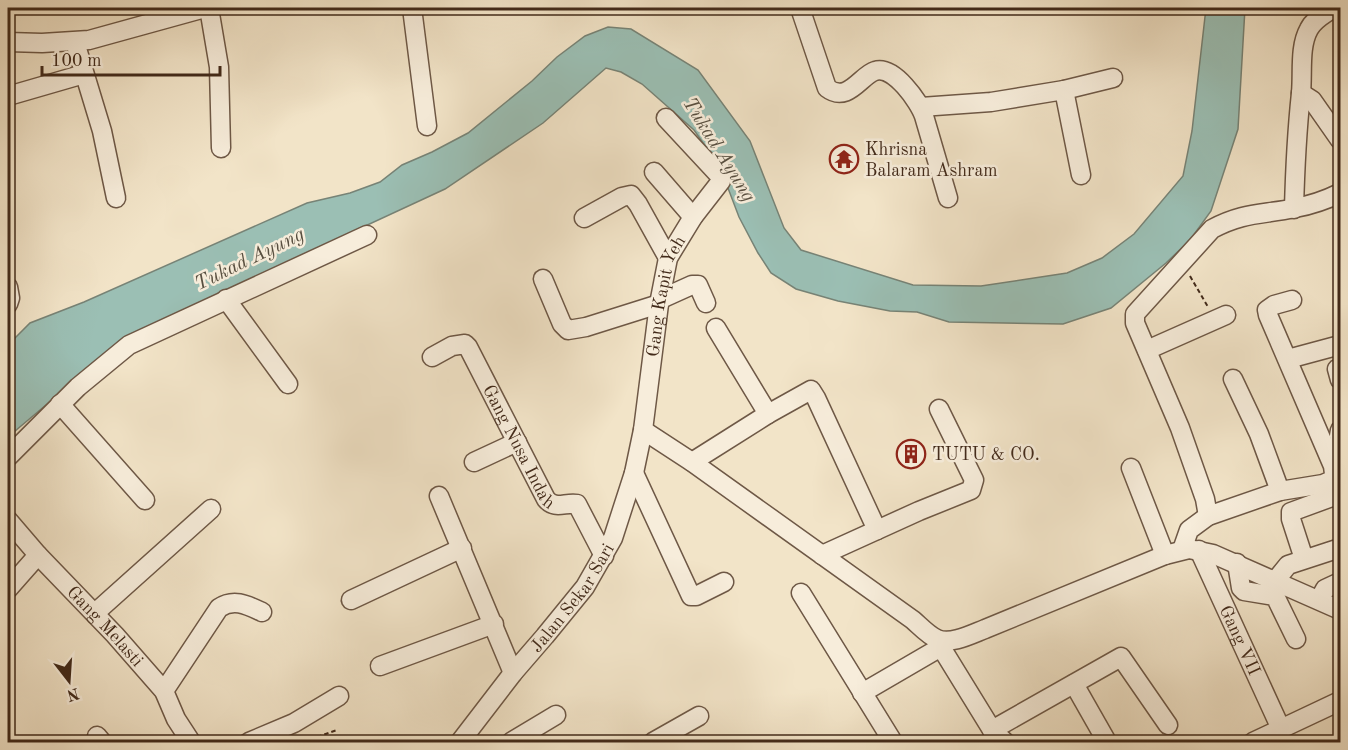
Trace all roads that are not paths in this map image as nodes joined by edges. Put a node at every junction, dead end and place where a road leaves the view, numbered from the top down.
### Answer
1 (207, 8) edge
2 (216, 8) edge
3 (412, 8) edge
4 (800, 8) edge
5 (1333, 8) edge
6 (180, 11) edge
7 (223, 29) dead end
8 (8, 41) edge
9 (75, 42) junction
10 (84, 74) junction
11 (1113, 78) dead end
12 (1064, 90) junction
13 (1301, 93) junction
14 (8, 96) edge
15 (921, 107) junction
16 (666, 118) dead end
17 (427, 126) dead end
18 (1341, 140) edge
19 (221, 148) dead end
20 (654, 172) dead end
21 (1081, 175) dead end
22 (1341, 193) edge
23 (116, 198) dead end
24 (948, 198) dead end
25 (1294, 208) junction
26 (693, 217) junction
27 (584, 218) dead end
28 (367, 235) dead end
29 (668, 258) junction
30 (543, 279) dead end
31 (8, 287) edge
32 (226, 299) junction
33 (1292, 300) dead end
34 (660, 301) junction
35 (706, 303) dead end
36 (8, 304) edge
37 (1221, 317) road end
38 (716, 328) dead end
39 (1341, 345) edge
40 (1147, 350) junction
41 (432, 357) dead end
42 (1288, 359) junction
43 (1233, 379) dead end
44 (288, 384) dead end
45 (60, 404) junction
46 (939, 409) dead end
47 (768, 414) junction
48 (643, 430) junction
49 (1341, 430) edge
50 (1341, 441) edge
51 (517, 442) junction
52 (8, 458) edge
53 (474, 462) dead end
54 (692, 462) junction
55 (1131, 468) dead end
56 (634, 472) junction
57 (1280, 491) junction
58 (1341, 494) edge
59 (439, 496) dead end
60 (145, 500) dead end
61 (211, 509) dead end
62 (1208, 516) junction
63 (8, 520) edge
64 (877, 530) junction
65 (462, 548) junction
66 (1341, 548) edge
67 (1182, 552) junction
68 (38, 555) junction
69 (822, 555) junction
70 (604, 556) junction
71 (1305, 559) junction
72 (1237, 563) junction
73 (1275, 580) junction
74 (724, 582) dead end
75 (1341, 582) edge
76 (8, 589) edge
77 (801, 593) dead end
78 (351, 600) dead end
79 (1319, 600) junction
80 (1341, 610) edge
81 (262, 612) dead end
82 (95, 613) junction
83 (494, 624) junction
84 (1296, 639) dead end
85 (939, 643) junction
86 (380, 666) dead end
87 (513, 673) junction
88 (1074, 684) junction
89 (164, 691) junction
90 (862, 693) junction
91 (339, 696) dead end
92 (1341, 701) edge
93 (556, 715) dead end
94 (699, 716) dead end
95 (1168, 725) dead end
96 (1281, 729) junction
97 (998, 736) edge
98 (191, 742) edge
99 (249, 742) edge
100 (460, 742) edge
101 (511, 742) edge
102 (653, 742) edge
103 (893, 742) edge
104 (1107, 742) edge
105 (1253, 742) edge

1 - 6 street
1 - 19 street
2 - 7 street
3 - 17 street
4 - 15 street
5 - 13 street
6 - 9 street
8 - 9 street
9 - 10 street
10 - 14 street
10 - 23 street
11 - 12 street
12 - 15 street
12 - 21 street
13 - 18 street
13 - 25 street
15 - 24 street
16 - 26 street, Gang Kapit Yeh
20 - 26 street
22 - 25 street
25 - 40 street
26 - 29 street, Gang Kapit Yeh
27 - 29 street
28 - 32 street
29 - 34 street, Gang Kapit Yeh
30 - 34 street
31 - 36 street
32 - 44 street
32 - 45 street
33 - 42 street
34 - 35 street
34 - 48 street, Gang Kapit Yeh
37 - 40 street
38 - 47 street
39 - 42 street
40 - 62 street
41 - 51 street, Gang Nusa Indah
42 - 57 street
43 - 57 street
45 - 52 street
45 - 60 street
46 - 64 street
47 - 54 street
47 - 64 street
48 - 54 street
48 - 56 street, Jalan Sekar Sari
49 - 50 street
51 - 53 street
51 - 70 street, Gang Nusa Indah
54 - 69 street
55 - 67 street, Gang VII
56 - 70 street, Jalan Sekar Sari
56 - 74 street
57 - 62 street
58 - 71 street
59 - 65 street
61 - 82 street
62 - 67 street
63 - 68 street, Gang Melasti
64 - 69 street
65 - 78 street
65 - 83 street
66 - 71 street
67 - 72 street
67 - 85 street
67 - 96 street, Gang VII
68 - 76 street
68 - 82 street, Gang Melasti
69 - 85 street
70 - 87 street, Jalan Sekar Sari
71 - 73 street
72 - 73 street
72 - 84 street
73 - 79 street
75 - 79 street
77 - 90 street
79 - 80 street
81 - 89 street
82 - 89 street, Gang Melasti
83 - 86 street
83 - 87 street
85 - 90 street
85 - 97 street
87 - 100 street, Jalan Sekar Sari
88 - 95 street
88 - 97 street
88 - 104 street
89 - 98 street, Gang Melasti
90 - 103 street
91 - 99 street
92 - 96 street
93 - 101 street
94 - 102 street
96 - 105 street

